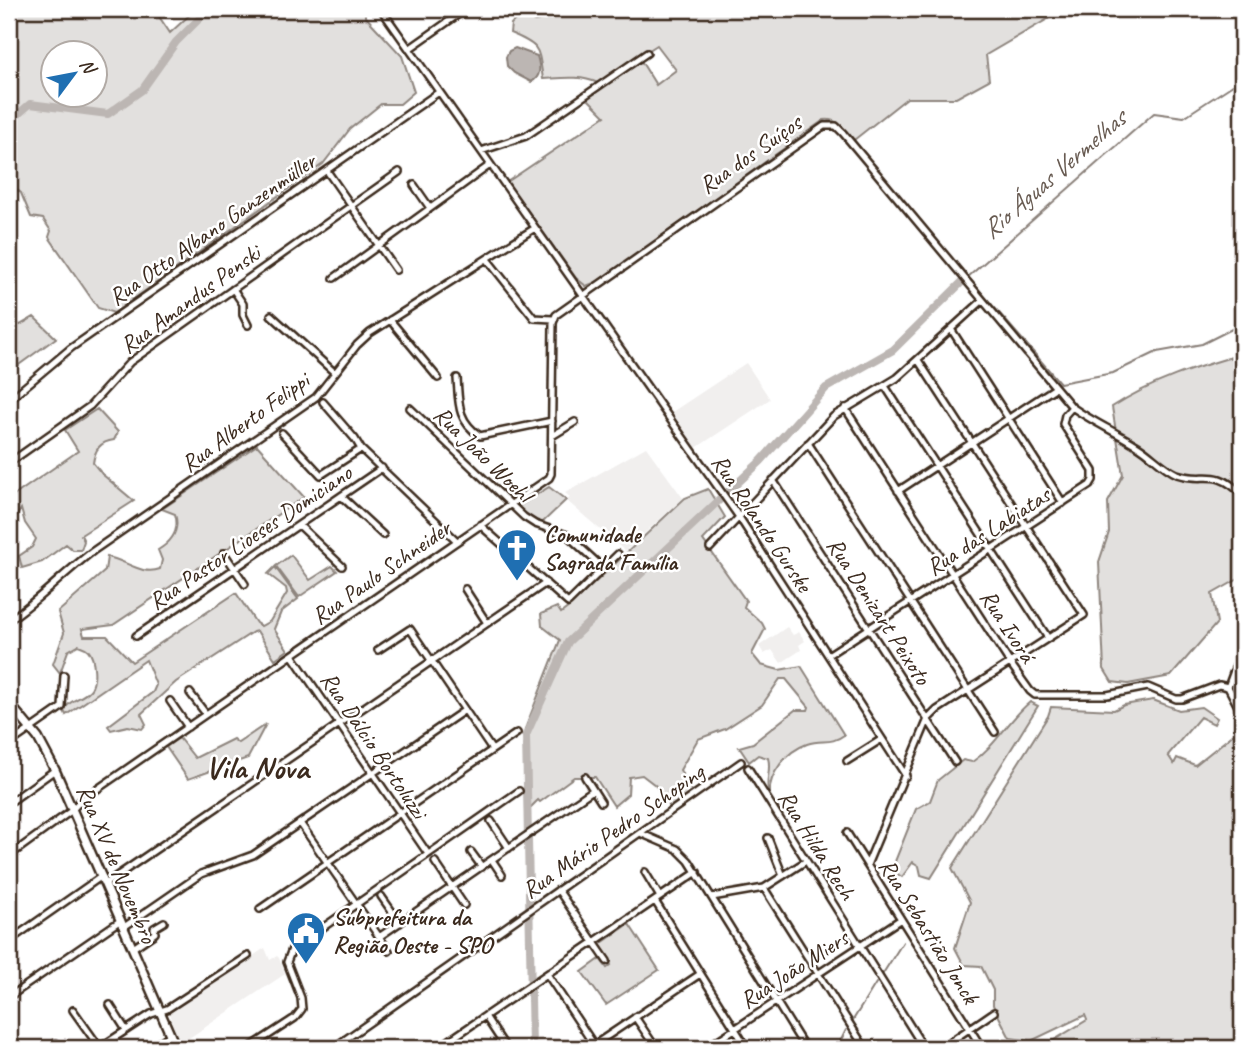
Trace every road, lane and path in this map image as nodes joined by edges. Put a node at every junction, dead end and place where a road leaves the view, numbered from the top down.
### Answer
1 (380, 9) edge
2 (466, 9) edge
3 (409, 49) junction
4 (646, 53) dead end
5 (439, 92) junction
6 (481, 151) junction
7 (491, 165) junction
8 (327, 171) junction
9 (399, 172) dead end
10 (414, 185) dead end
11 (351, 206) junction
12 (430, 208) junction
13 (535, 228) junction
14 (379, 245) junction
15 (488, 259) junction
16 (396, 270) dead end
17 (334, 278) dead end
18 (233, 289) junction
19 (582, 295) junction
20 (982, 300) junction
21 (271, 315) dead end
22 (553, 319) junction
23 (390, 320) junction
24 (248, 325) dead end
25 (951, 329) junction
26 (918, 360) junction
27 (335, 373) junction
28 (438, 377) dead end
29 (457, 378) dead end
30 (885, 386) junction
31 (1055, 388) junction
32 (9, 400) edge
33 (323, 402) dead end
34 (1072, 407) junction
35 (410, 408) dead end
36 (845, 408) junction
37 (1009, 419) junction
38 (552, 421) junction
39 (575, 422) dead end
40 (282, 433) dead end
41 (552, 436) junction
42 (808, 443) junction
43 (972, 443) junction
44 (362, 449) junction
45 (9, 463) edge
46 (937, 466) junction
47 (383, 468) junction
48 (773, 480) junction
49 (898, 491) junction
50 (1242, 494) edge
51 (341, 496) junction
52 (1063, 503) junction
53 (510, 505) junction
54 (739, 517) junction
55 (299, 525) junction
56 (480, 525) junction
57 (1027, 526) junction
58 (383, 535) dead end
59 (457, 541) junction
60 (710, 548) dead end
61 (991, 549) junction
62 (224, 553) dead end
63 (618, 554) dead end
64 (342, 566) dead end
65 (603, 568) junction
66 (234, 569) junction
67 (953, 574) junction
68 (546, 583) junction
69 (245, 584) dead end
70 (465, 589) dead end
71 (910, 601) junction
72 (9, 620) edge
73 (487, 623) junction
74 (869, 628) junction
75 (136, 636) dead end
76 (1048, 638) junction
77 (1242, 649) edge
78 (379, 650) dead end
79 (292, 655) junction
80 (828, 655) junction
81 (432, 661) junction
82 (1010, 663) junction
83 (64, 674) dead end
84 (1228, 687) junction
85 (968, 690) junction
86 (190, 693) dead end
87 (170, 701) dead end
88 (9, 704) edge
89 (465, 710) junction
90 (206, 714) junction
91 (1242, 714) edge
92 (928, 719) junction
93 (339, 724) junction
94 (188, 727) junction
95 (30, 729) junction
96 (995, 732) dead end
97 (517, 733) dead end
98 (882, 739) junction
99 (9, 744) edge
100 (492, 750) junction
101 (847, 761) dead end
102 (741, 762) dead end
103 (956, 762) dead end
104 (748, 768) dead end
105 (55, 770) junction
106 (373, 773) junction
107 (906, 776) junction
108 (585, 777) dead end
109 (593, 790) junction
110 (519, 791) dead end
111 (601, 802) dead end
112 (9, 803) edge
113 (73, 809) junction
114 (400, 813) junction
115 (491, 821) dead end
116 (300, 823) junction
117 (640, 833) junction
118 (847, 833) dead end
119 (768, 838) dead end
120 (509, 848) junction
121 (471, 852) dead end
122 (428, 854) junction
123 (9, 856) edge
124 (492, 860) junction
125 (806, 861) junction
126 (435, 862) dead end
127 (328, 863) junction
128 (867, 866) junction
129 (482, 867) junction
130 (645, 872) dead end
131 (696, 872) junction
132 (502, 875) dead end
133 (783, 876) junction
134 (103, 880) junction
135 (452, 887) junction
136 (764, 888) junction
137 (558, 890) junction
138 (381, 896) dead end
139 (712, 897) junction
140 (657, 899) junction
141 (356, 904) junction
142 (464, 905) dead end
143 (260, 909) dead end
144 (901, 919) junction
145 (164, 922) dead end
146 (400, 923) junction
147 (122, 924) junction
148 (379, 937) junction
149 (9, 941) edge
150 (594, 942) junction
151 (860, 946) junction
152 (132, 948) junction
153 (388, 951) dead end
154 (248, 956) dead end
155 (607, 961) dead end
156 (547, 974) junction
157 (700, 974) junction
158 (818, 974) junction
159 (9, 997) edge
160 (777, 1002) junction
161 (110, 1005) dead end
162 (74, 1010) dead end
163 (160, 1011) junction
164 (993, 1012) dead end
165 (485, 1016) junction
166 (635, 1017) junction
167 (970, 1028) junction
168 (735, 1029) junction
169 (126, 1030) junction
170 (170, 1035) junction
171 (446, 1046) edge
172 (595, 1046) edge
173 (99, 1048) edge
174 (152, 1048) edge
175 (176, 1048) edge
176 (250, 1048) edge
177 (333, 1048) edge
178 (438, 1048) edge
179 (506, 1048) edge
180 (656, 1048) edge
181 (706, 1048) edge
182 (747, 1048) edge
183 (806, 1048) edge
184 (865, 1048) edge
185 (924, 1048) edge
186 (942, 1048) edge
187 (982, 1048) edge

1 - 3 street
2 - 3 street
3 - 5 street
4 - 6 street
5 - 6 street
5 - 8 street, Rua Otto Albano Ganzenmüller
6 - 7 street
7 - 12 street
7 - 13 street
8 - 11 street
8 - 32 street, Rua Otto Albano Ganzenmüller
9 - 11 street, Rua Amandus Penski
10 - 12 street
11 - 14 street
11 - 18 street, Rua Amandus Penski
12 - 14 street
13 - 15 street, Rua Alberto Felippi
13 - 19 street
14 - 16 street
14 - 17 street
15 - 22 street
15 - 23 street, Rua Alberto Felippi
18 - 24 street
18 - 45 street, Rua Amandus Penski
19 - 20 street, Rua dos Suíços
19 - 22 street
19 - 54 street, Rua Rolando Gurske
20 - 25 street
20 - 31 street, Rua dos Suíços
21 - 27 street
22 - 38 street, Rua Paulo Schneider
23 - 27 street, Rua Alberto Felippi
23 - 28 street
25 - 26 street
25 - 37 street
26 - 30 street
26 - 43 street
27 - 72 street, Rua Alberto Felippi
29 - 38 street
30 - 36 street
30 - 46 street
31 - 34 street, Rua dos Suíços
31 - 37 street
33 - 44 street
34 - 50 street, Rua dos Suíços
34 - 52 street, Rua das Labiatas
35 - 53 street, Rua João Woehl
36 - 42 street
36 - 49 street, Rua Ivorá
37 - 43 street
37 - 52 street
38 - 41 street, Rua Paulo Schneider
39 - 41 street
40 - 44 street
41 - 53 street, Rua Paulo Schneider
42 - 48 street
42 - 71 street
43 - 46 street
43 - 57 street
44 - 47 street
46 - 49 street
46 - 61 street
47 - 51 street, Rua Pastor Lioeses Domiciano
47 - 59 street
48 - 54 street
48 - 74 street, Rua Denizart Peixoto
49 - 67 street, Rua Ivorá
51 - 55 street, Rua Pastor Lioeses Domiciano
51 - 58 street
52 - 57 street, Rua das Labiatas
53 - 56 street, Rua Paulo Schneider
53 - 65 street, Rua João Woehl
54 - 60 street
54 - 80 street, Rua Rolando Gurske
55 - 64 street
55 - 66 street, Rua Pastor Lioeses Domiciano
56 - 59 street, Rua Paulo Schneider
56 - 68 street
57 - 61 street, Rua das Labiatas
57 - 76 street
59 - 79 street, Rua Paulo Schneider
61 - 67 street, Rua das Labiatas
61 - 76 street
62 - 66 street
63 - 65 street
65 - 68 street
66 - 69 street
66 - 75 street, Rua Pastor Lioeses Domiciano
67 - 71 street, Rua das Labiatas
67 - 82 street, Rua Ivorá
68 - 73 street
70 - 73 street
71 - 74 street, Rua das Labiatas
71 - 85 street
73 - 81 street
74 - 80 street, Rua das Labiatas
74 - 92 street, Rua Denizart Peixoto
76 - 82 street
77 - 84 street
78 - 81 street
79 - 90 street, Rua Paulo Schneider
79 - 93 street, Rua Dálcio Bortoluzzi
80 - 98 street, Rua Rolando Gurske
81 - 89 street
81 - 93 street
82 - 84 street, Rua Ivorá
82 - 85 street
83 - 95 street
84 - 91 street
85 - 92 street
85 - 96 street
86 - 90 street
87 - 94 street
88 - 95 main road, Rua XV de Novembro
89 - 100 street
89 - 106 street
90 - 94 street, Rua Paulo Schneider
92 - 103 street, Rua Denizart Peixoto
92 - 107 street
93 - 106 street, Rua Dálcio Bortoluzzi
93 - 134 street
94 - 113 street, Rua Paulo Schneider
95 - 99 street
95 - 105 main road, Rua XV de Novembro
97 - 100 street
98 - 101 street
98 - 107 street, Rua Rolando Gurske
100 - 114 street
102 - 117 street, Rua Mário Pedro Schoping
104 - 125 street, Rua Hilda Rech
105 - 112 street
105 - 113 main road, Rua XV de Novembro
106 - 114 street, Rua Dálcio Bortoluzzi
106 - 116 street
107 - 128 street
108 - 109 street
109 - 111 street
109 - 120 street
110 - 122 street
113 - 123 street, Rua Paulo Schneider
113 - 134 main road, Rua XV de Novembro
114 - 122 street, Rua Dálcio Bortoluzzi
114 - 127 street
115 - 120 street
116 - 127 street
116 - 147 street
117 - 131 street
117 - 137 street, Rua Mário Pedro Schoping
118 - 128 street, Rua Sebastião Jonck
119 - 133 street
120 - 124 street
121 - 129 street
122 - 141 street
124 - 129 street
124 - 132 street
125 - 133 street
125 - 151 street, Rua Hilda Rech
126 - 135 street
127 - 141 street
127 - 143 street
128 - 144 street, Rua Sebastião Jonck
129 - 135 street
130 - 140 street
131 - 139 street
131 - 140 street
133 - 136 street
134 - 147 main road, Rua XV de Novembro
134 - 149 street
135 - 142 street
135 - 146 street
136 - 139 street
136 - 158 street
137 - 150 street
137 - 177 street, Rua Mário Pedro Schoping
138 - 146 street
139 - 160 street
140 - 150 street
140 - 157 street
141 - 148 street
141 - 176 street
144 - 151 street, Rua João Miers
144 - 167 street, Rua Sebastião Jonck
145 - 152 street
146 - 148 street
147 - 152 main road, Rua XV de Novembro
147 - 159 street
148 - 153 street
150 - 155 street
150 - 156 street
151 - 158 street, Rua João Miers
151 - 185 street, Rua Hilda Rech
152 - 163 main road, Rua XV de Novembro
154 - 163 street
156 - 165 street
156 - 172 street
157 - 166 street
157 - 168 street
158 - 160 street, Rua João Miers
158 - 184 street
160 - 168 street, Rua João Miers
160 - 183 street
161 - 169 street
162 - 173 street
163 - 169 street
163 - 170 main road, Rua XV de Novembro
164 - 167 street
165 - 171 street
165 - 179 street
166 - 172 street
166 - 180 street
167 - 186 street
167 - 187 street, Rua Sebastião Jonck
168 - 181 street, Rua João Miers
168 - 182 street
169 - 173 street
170 - 174 street
170 - 175 main road, Rua XV de Novembro
171 - 178 street

